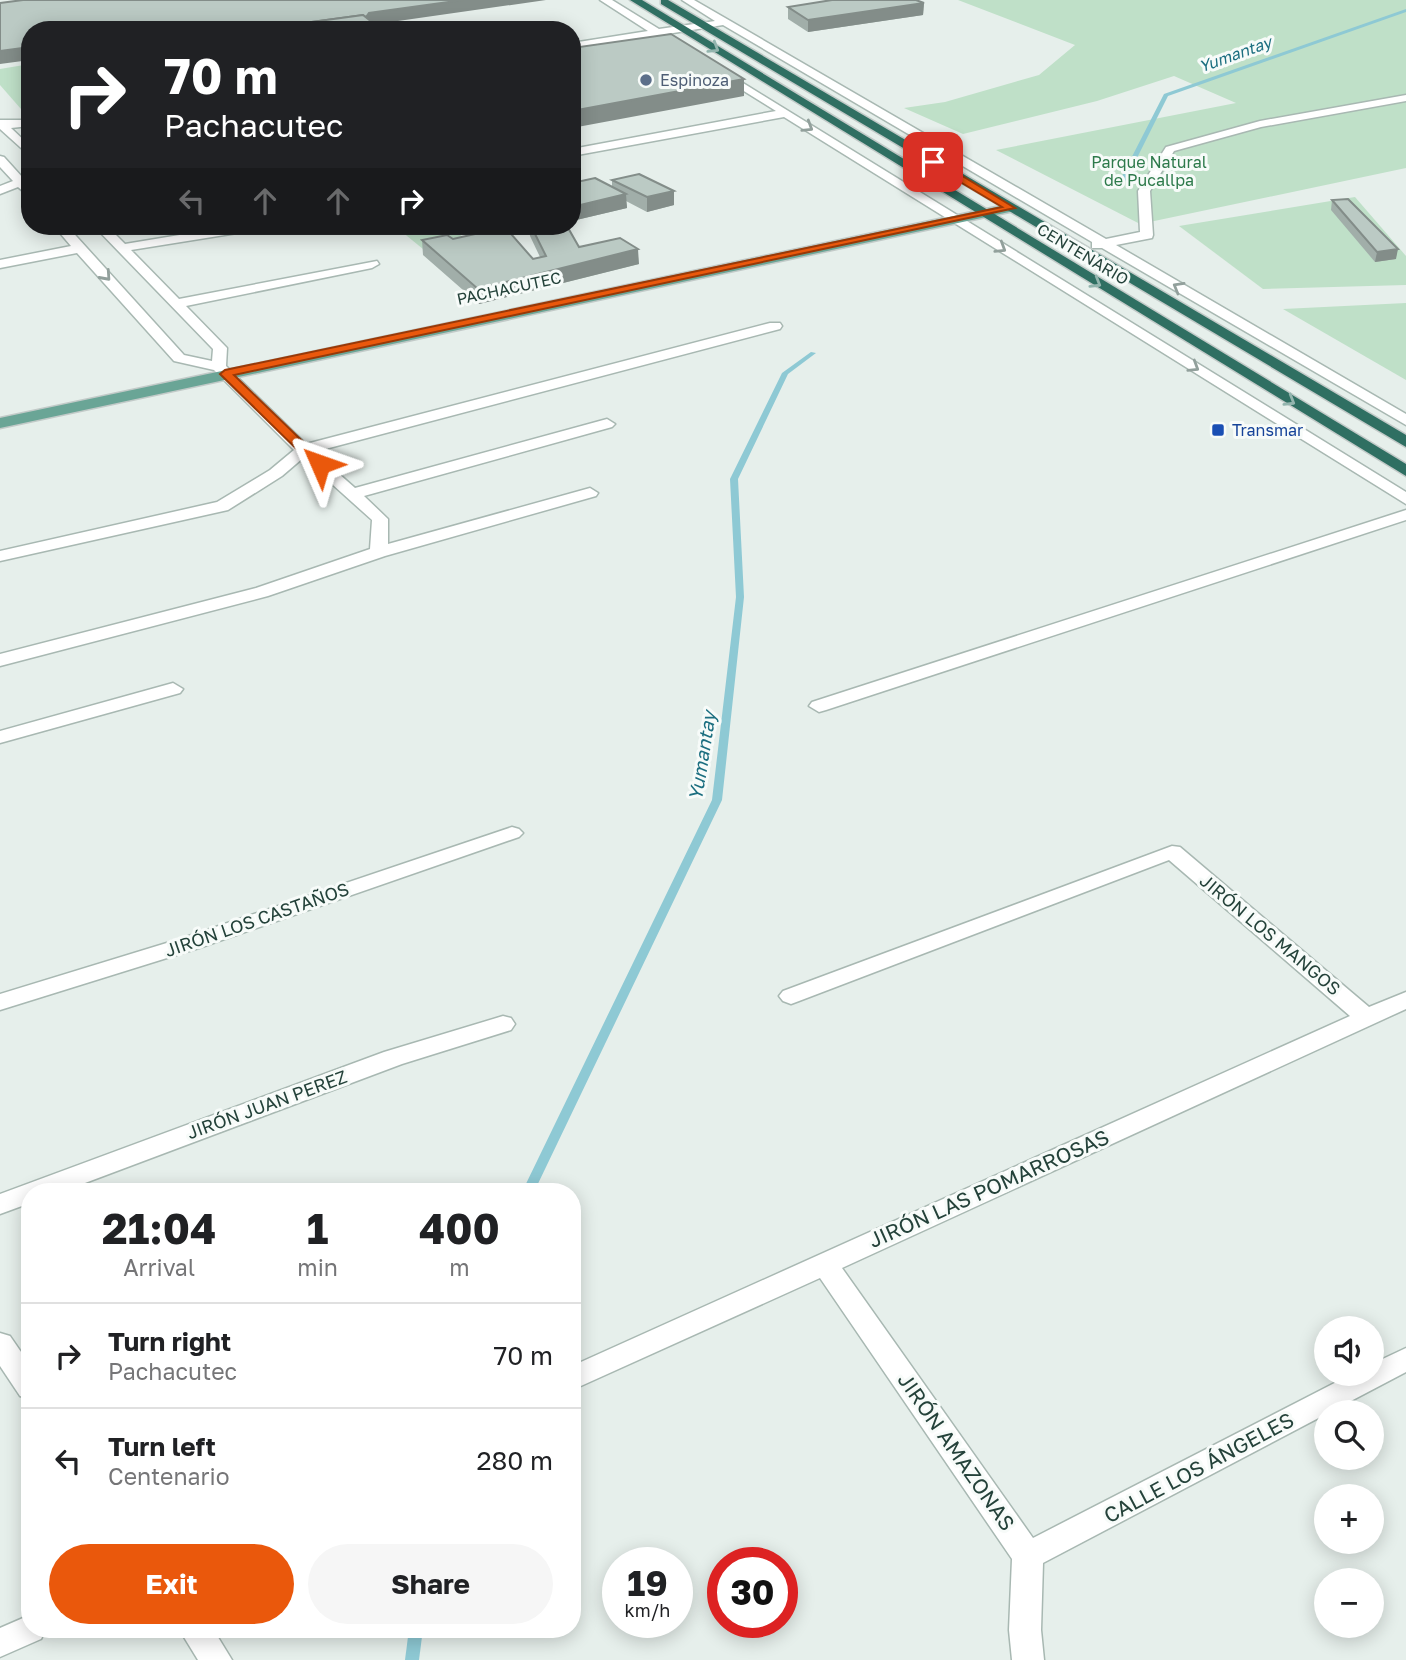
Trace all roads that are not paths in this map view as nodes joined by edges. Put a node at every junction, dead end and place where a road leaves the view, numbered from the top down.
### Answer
1 (605, 0) edge
2 (635, 0) edge
3 (662, 0) edge
4 (687, 0) edge
5 (726, 23) junction
6 (707, 25) junction
7 (683, 29) junction
8 (657, 33) junction
9 (675, 43) junction
10 (581, 45) edge
11 (654, 48) edge
12 (749, 91) junction
13 (722, 92) edge
14 (1406, 98) edge
15 (785, 113) junction
16 (21, 123) edge
17 (1, 124) edge
18 (21, 144) edge
19 (581, 151) edge
20 (0, 160) edge
21 (21, 178) edge
22 (21, 182) edge
23 (0, 190) edge
24 (1027, 198) junction
25 (1006, 205) junction
26 (978, 211) junction
27 (952, 217) junction
28 (68, 235) edge
29 (109, 235) edge
30 (201, 235) edge
31 (1104, 244) junction
32 (80, 248) junction
33 (122, 248) junction
34 (1078, 248) junction
35 (0, 264) edge
36 (372, 264) dead end
37 (178, 303) junction
38 (775, 326) dead end
39 (222, 370) junction
40 (0, 415) edge
41 (1406, 420) edge
42 (0, 424) edge
43 (607, 424) dead end
44 (1406, 442) edge
45 (303, 450) junction
46 (1406, 471) edge
47 (590, 493) dead end
48 (352, 494) junction
49 (1406, 499) edge
50 (1406, 515) edge
51 (379, 552) junction
52 (0, 556) edge
53 (0, 660) edge
54 (173, 689) dead end
55 (818, 706) dead end
56 (0, 737) edge
57 (512, 833) dead end
58 (791, 996) dead end
59 (1406, 1000) edge
60 (0, 1002) edge
61 (1367, 1018) junction
62 (503, 1024) dead end
63 (55, 1183) edge
64 (21, 1196) edge
65 (0, 1204) edge
66 (824, 1263) junction
67 (0, 1344) edge
68 (1406, 1359) edge
69 (21, 1375) edge
70 (581, 1375) edge
71 (1028, 1556) junction
72 (21, 1633) edge
73 (201, 1638) edge
74 (0, 1643) edge
75 (216, 1660) edge
76 (1028, 1660) edge

1 - 8 street
2 - 7 highway, CENTENARIO
3 - 6 highway, CENTENARIO
4 - 5 street
5 - 6 street
5 - 24 street
6 - 7 street
6 - 25 highway, CENTENARIO
7 - 8 street
7 -> 26 highway, CENTENARIO
8 - 9 street
8 - 10 street
9 - 11 street
9 - 12 street
12 - 13 street
12 - 15 street
14 - 31 street
15 - 19 street
15 -> 27 street
16 - 17 street
17 - 18 street
20 - 21 street
22 - 23 street
24 - 25 street, PACHACUTEC
24 - 31 street
25 - 26 main road, PACHACUTEC
25 - 34 highway, CENTENARIO
26 - 27 main road, PACHACUTEC
26 -> 46 highway, CENTENARIO
27 - 39 main road, PACHACUTEC
27 -> 49 street
28 - 32 street
29 - 33 street
30 - 33 street
31 - 34 street
41 -> 31 street
32 - 35 street
32 -> 39 street
33 - 37 street
34 - 44 highway, CENTENARIO
36 - 37 street
37 - 39 street
38 - 45 street
39 - 40 main road, PACHACUTEC
39 - 42 main road, PACHACUTEC
39 - 45 street
43 - 48 street
45 - 48 street
45 - 52 street
47 - 51 street
48 - 51 street
50 - 55 street
51 - 53 street
54 - 56 street
57 - 60 street, JIRÓN LOS CASTAÑOS
58 - 61 street, JIRÓN LOS MANGOS
59 - 61 street, JIRÓN LAS POMARROSAS
61 - 66 street, JIRÓN LAS POMARROSAS
62 - 63 street, JIRÓN JUAN PEREZ
64 - 65 street, JIRÓN JUAN PEREZ
66 - 70 street, JIRÓN LAS POMARROSAS
66 - 71 street, JIRÓN AMAZONAS
67 - 69 street
68 - 71 street, CALLE LOS ÁNGELES
71 - 76 street
72 - 74 street
73 - 75 street

